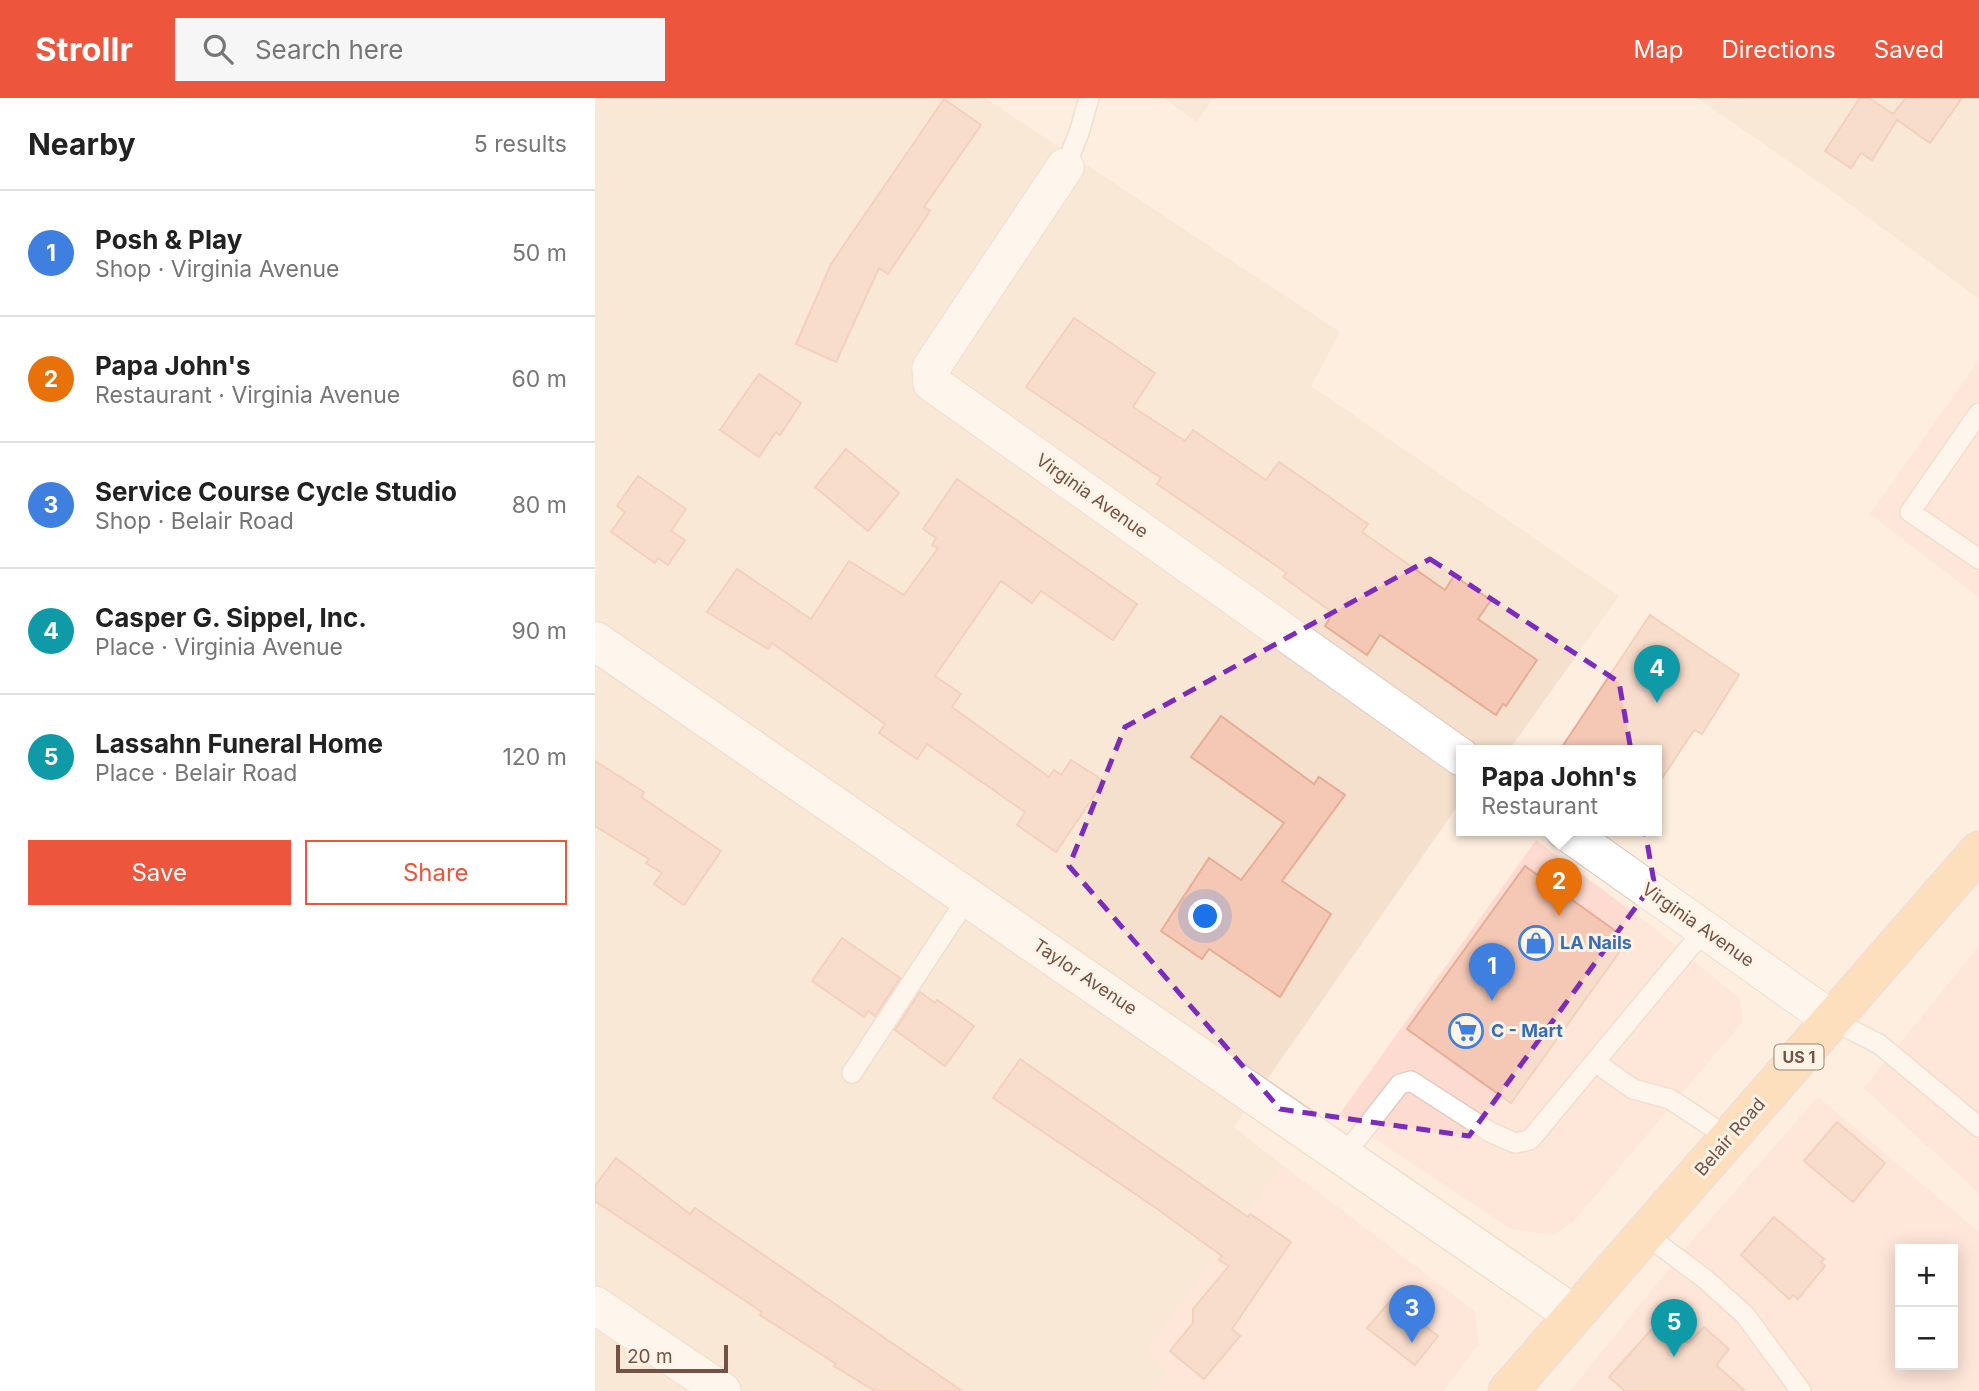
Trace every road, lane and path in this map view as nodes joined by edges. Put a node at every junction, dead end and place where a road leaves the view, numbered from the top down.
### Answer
1 (1090, 98) edge
2 (1065, 167) joint
3 (1979, 413) edge
4 (1979, 559) edge
5 (595, 641) edge
6 (1456, 753) edge
7 (1573, 836) edge
8 (1979, 851) edge
9 (968, 897) junction
10 (1705, 929) junction
11 (1832, 1020) junction
12 (1595, 1062) junction
13 (852, 1073) dead end
14 (1979, 1126) edge
15 (1728, 1138) junction
16 (1345, 1154) junction
17 (1645, 1234) junction
18 (595, 1305) edge
19 (1574, 1315) junction
20 (722, 1391) edge
21 (1508, 1391) edge
22 (1801, 1391) edge

1 - 2 lane
2 - 6 street, Virginia Avenue
3 - 4 lane
5 - 9 main road, Taylor Avenue
7 - 10 street, Virginia Avenue
8 - 11 main road, Belair Road / US 1
9 - 13 lane
9 - 16 main road, Taylor Avenue
10 - 11 street, Virginia Avenue
10 - 12 lane
11 - 14 lane
11 - 15 main road, Belair Road / US 1
12 - 15 lane
12 - 16 lane
15 - 17 main road, Belair Road / US 1
16 - 19 main road, Taylor Avenue
17 - 19 main road, Belair Road / US 1
17 - 22 lane
18 - 20 street
19 - 21 main road, Belair Road / US 1

